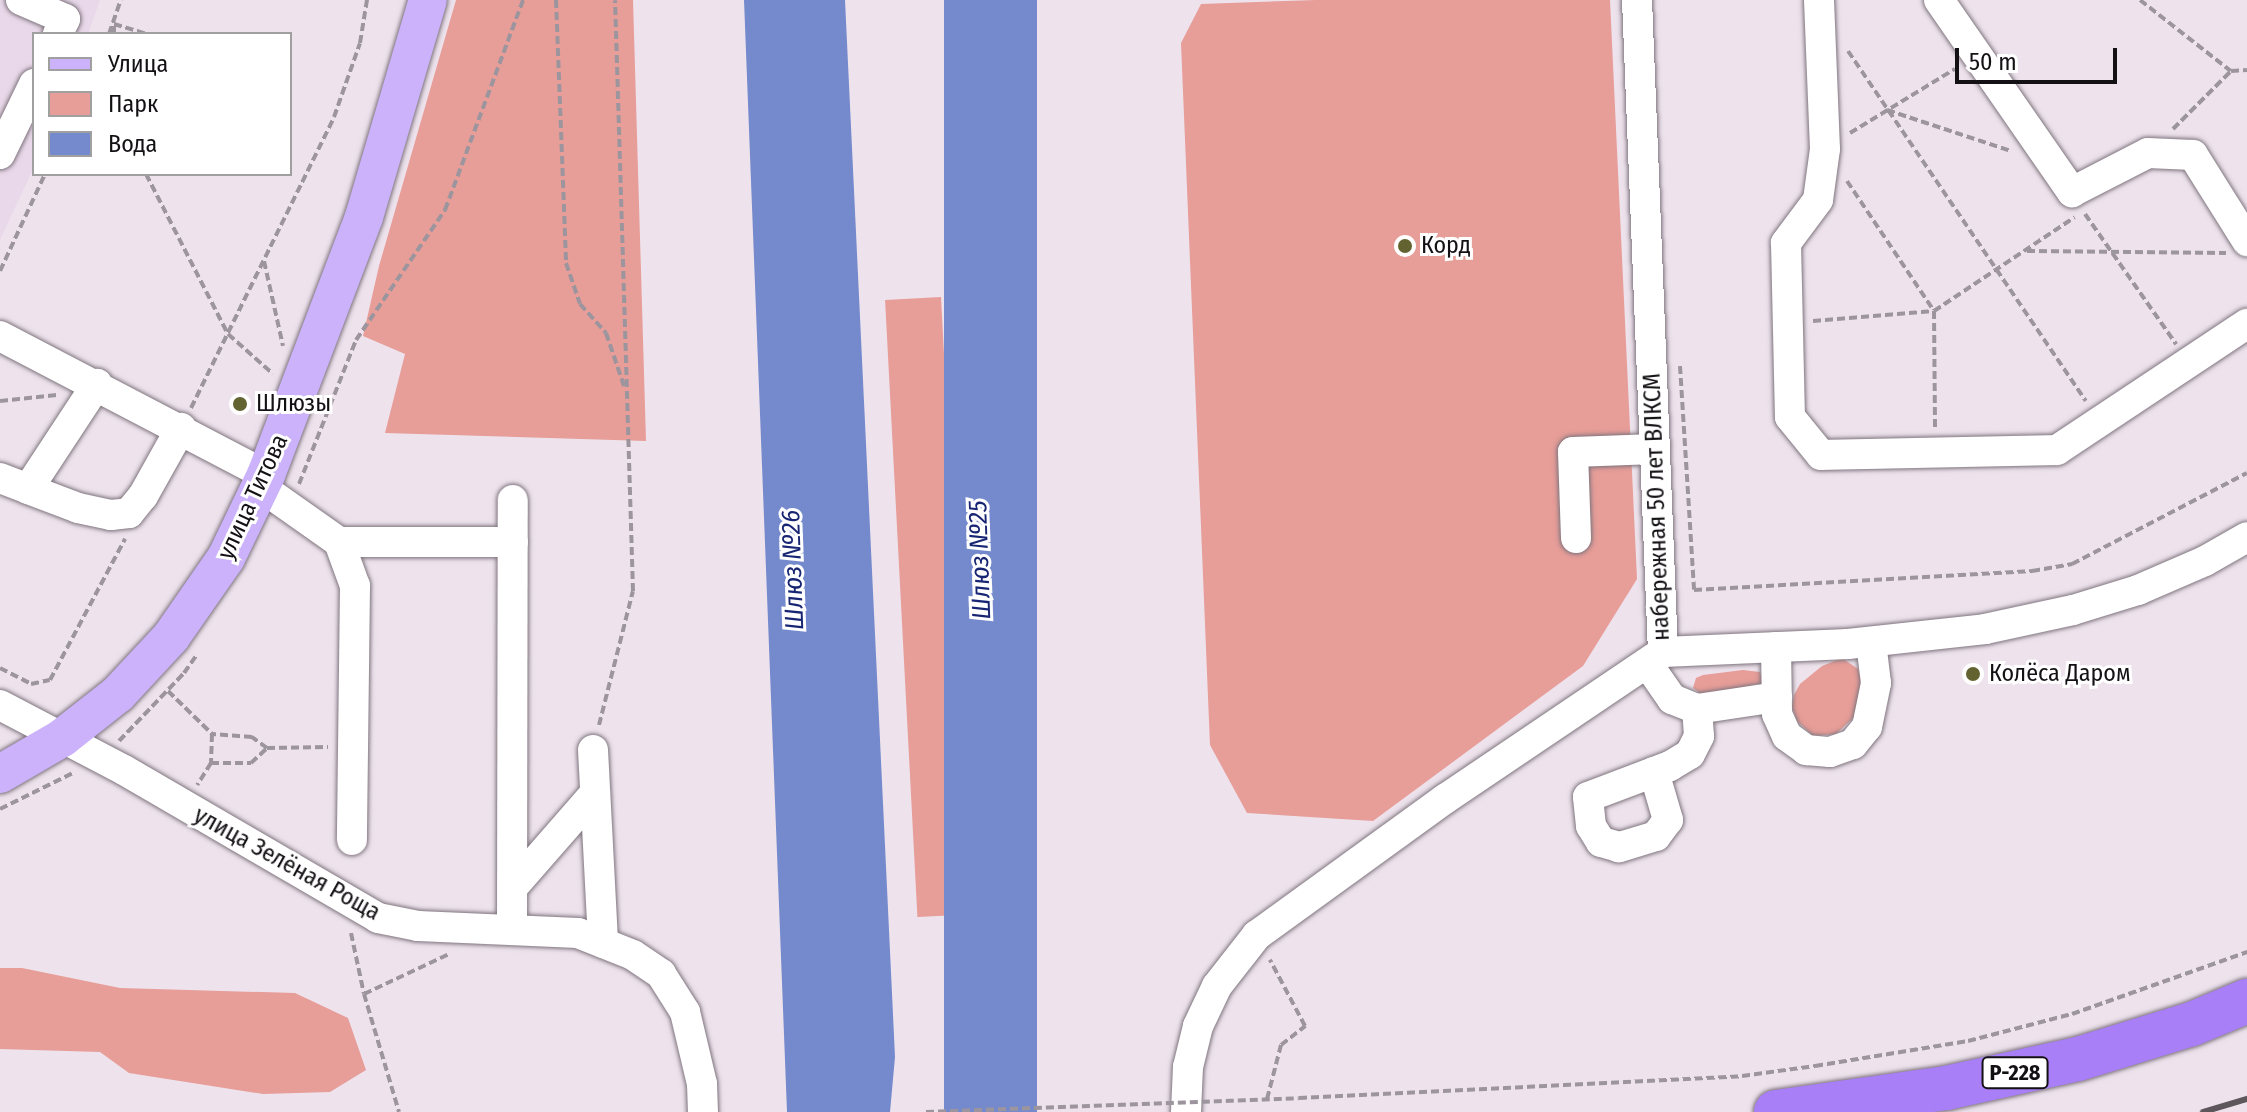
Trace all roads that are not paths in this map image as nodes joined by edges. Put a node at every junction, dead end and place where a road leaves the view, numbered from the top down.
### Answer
1 (21, 0) edge
2 (428, 0) edge
3 (1637, 0) edge
4 (1819, 0) edge
5 (1939, 0) edge
6 (59, 32) edge
7 (32, 88) edge
8 (0, 154) edge
9 (2240, 248) edge
10 (2247, 324) edge
11 (0, 336) edge
12 (95, 388) junction
13 (181, 428) junction
14 (1655, 449) junction
15 (264, 481) junction
16 (14, 484) edge
17 (513, 500) dead end
18 (2247, 537) edge
19 (1576, 538) dead end
20 (339, 542) junction
21 (513, 542) junction
22 (1871, 642) junction
23 (1776, 647) junction
24 (1655, 658) junction
25 (1777, 697) junction
26 (0, 705) edge
27 (1697, 709) junction
28 (62, 738) junction
29 (593, 750) road end
30 (1654, 772) dead end
31 (0, 774) edge
32 (595, 793) junction
33 (352, 840) dead end
34 (513, 887) junction
35 (512, 930) junction
36 (603, 943) junction
37 (2247, 1001) edge
38 (703, 1112) edge
39 (1186, 1112) edge
40 (1776, 1112) edge

1 - 6 street
2 - 15 main road, улица Титова
3 - 14 street, набережная 50 лет ВЛКСМ
4 - 10 street
5 - 9 street
7 - 8 street
11 - 12 street
12 - 13 street
12 - 16 street
13 - 15 street
13 - 16 street
14 - 19 street
14 - 24 street, набережная 50 лет ВЛКСМ
15 - 20 street
15 - 28 main road, улица Титова
17 - 21 street
18 - 22 street, набережная 50 лет ВЛКСМ
20 - 21 street
20 - 33 street
21 - 34 street
22 - 23 street, набережная 50 лет ВЛКСМ
22 - 25 street
23 - 24 street, набережная 50 лет ВЛКСМ
23 - 25 street
24 - 27 street
24 - 39 street
25 - 27 street
26 - 28 street, улица Зелёная Роща
27 - 30 street
28 - 31 main road, улица Титова
28 - 35 street, улица Зелёная Роща
29 - 32 street
32 - 34 street
32 - 36 street
34 - 35 street
35 - 36 street, улица Зелёная Роща
36 - 38 street, улица Зелёная Роща
37 - 40 highway, Р-228

